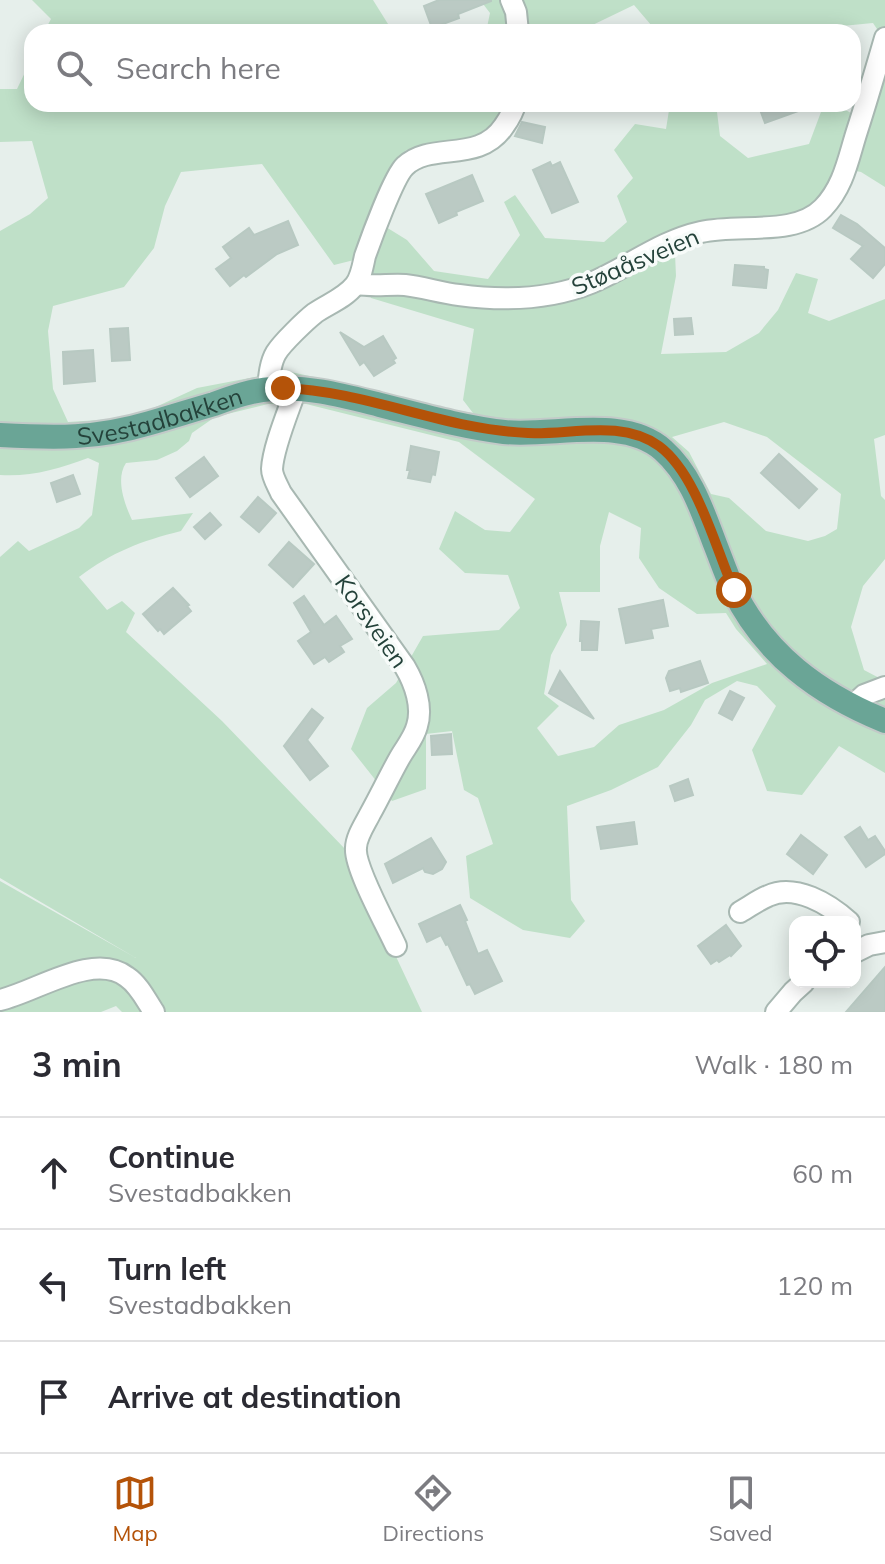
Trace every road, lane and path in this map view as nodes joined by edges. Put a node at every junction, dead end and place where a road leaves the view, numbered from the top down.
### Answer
1 (511, 0) edge
2 (517, 24) edge
3 (885, 38) edge
4 (513, 112) edge
5 (357, 284) junction
6 (268, 389) junction
7 (296, 389) junction
8 (0, 435) edge
9 (885, 687) edge
10 (852, 706) junction
11 (885, 721) edge
12 (740, 912) dead end
13 (842, 916) edge
14 (396, 946) dead end
15 (797, 988) edge
16 (0, 1000) edge
17 (154, 1012) edge
18 (776, 1012) edge

1 - 2 street
3 - 5 street, Støaåsveien
4 - 5 street
5 - 6 street
6 - 7 main road, Svestadbakken
6 - 8 main road, Svestadbakken
7 - 10 main road, Svestadbakken
7 - 14 street, Korsveien
9 - 10 street
10 - 11 main road, Svestadbakken
12 - 13 street
15 - 18 street
16 - 17 street

